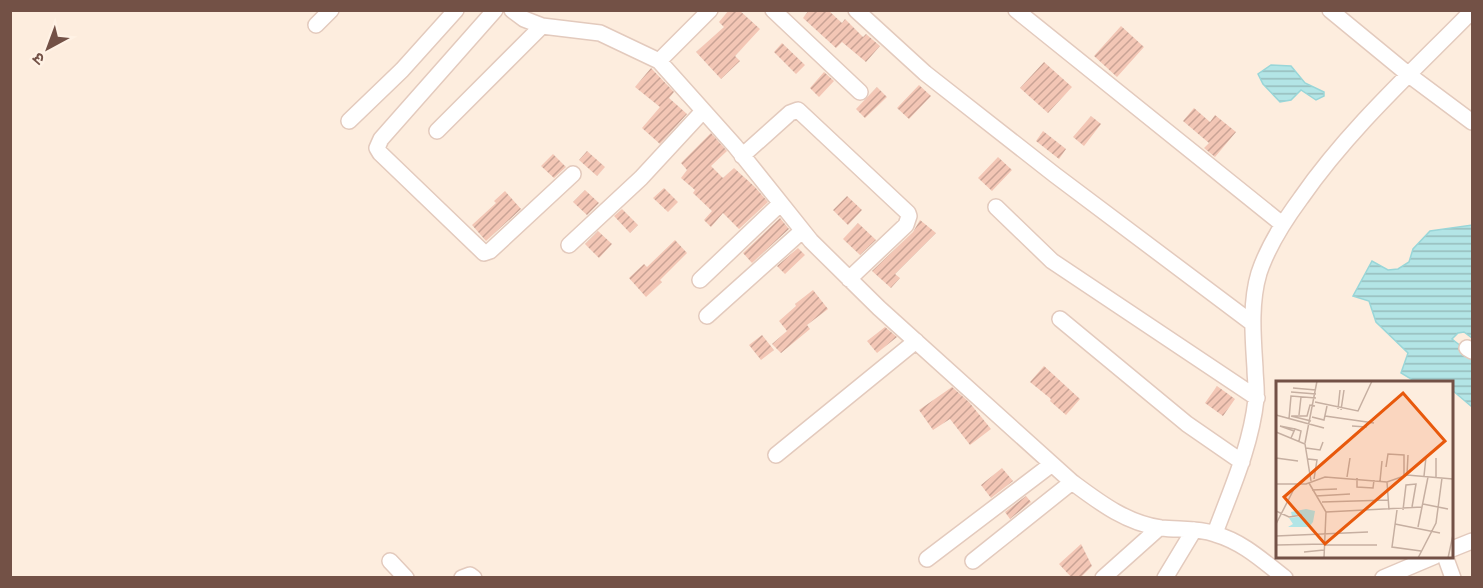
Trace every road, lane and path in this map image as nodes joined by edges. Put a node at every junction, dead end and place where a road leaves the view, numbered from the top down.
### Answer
1 (331, 10) edge
2 (456, 10) edge
3 (495, 10) edge
4 (512, 10) edge
5 (710, 10) edge
6 (774, 10) edge
7 (856, 10) edge
8 (1016, 10) edge
9 (1330, 10) edge
10 (1473, 12) edge
11 (316, 25) dead end
12 (542, 26) junction
13 (659, 61) junction
14 (1409, 75) junction
15 (860, 92) dead end
16 (703, 111) junction
17 (349, 121) dead end
18 (1473, 122) edge
19 (437, 131) dead end
20 (742, 156) junction
21 (573, 174) dead end
22 (780, 204) junction
23 (996, 207) dead end
24 (1282, 224) junction
25 (802, 231) junction
26 (569, 245) dead end
27 (849, 279) junction
28 (700, 280) dead end
29 (707, 316) dead end
30 (1059, 319) dead end
31 (1252, 323) junction
32 (916, 341) junction
33 (1257, 398) junction
34 (776, 455) dead end
35 (1242, 462) junction
36 (1052, 464) junction
37 (1072, 482) junction
38 (1159, 528) junction
39 (1194, 530) junction
40 (1215, 533) junction
41 (1473, 541) edge
42 (1453, 549) edge
43 (1430, 558) edge
44 (1446, 558) edge
45 (927, 559) dead end
46 (390, 561) dead end
47 (973, 561) dead end
48 (405, 578) edge
49 (462, 578) edge
50 (474, 578) edge
51 (1103, 578) edge
52 (1165, 578) edge
53 (1285, 578) edge
54 (1383, 578) edge
55 (1453, 578) edge

1 - 11 street
2 - 17 street
3 - 21 street
4 - 12 street
5 - 13 street
6 - 15 street
7 - 31 street
8 - 24 street
9 - 14 street
10 - 14 street
12 - 13 street
12 - 19 street
13 - 16 street
14 - 18 street
14 - 24 street
16 - 20 street
16 - 26 street
20 - 22 street
20 - 27 street
22 - 25 street
22 - 28 street
23 - 33 street
24 - 31 street
25 - 27 street
25 - 29 street
27 - 32 street
30 - 35 street
31 - 33 street
32 - 34 street
32 - 36 street
33 - 35 street
35 - 40 street
36 - 37 street
36 - 45 street
37 - 38 street
37 - 47 street
38 - 39 street
38 - 51 street
39 - 40 street
39 - 52 street
40 - 53 street
41 - 42 street
43 - 54 street
44 - 55 street
46 - 48 street
49 - 50 street

